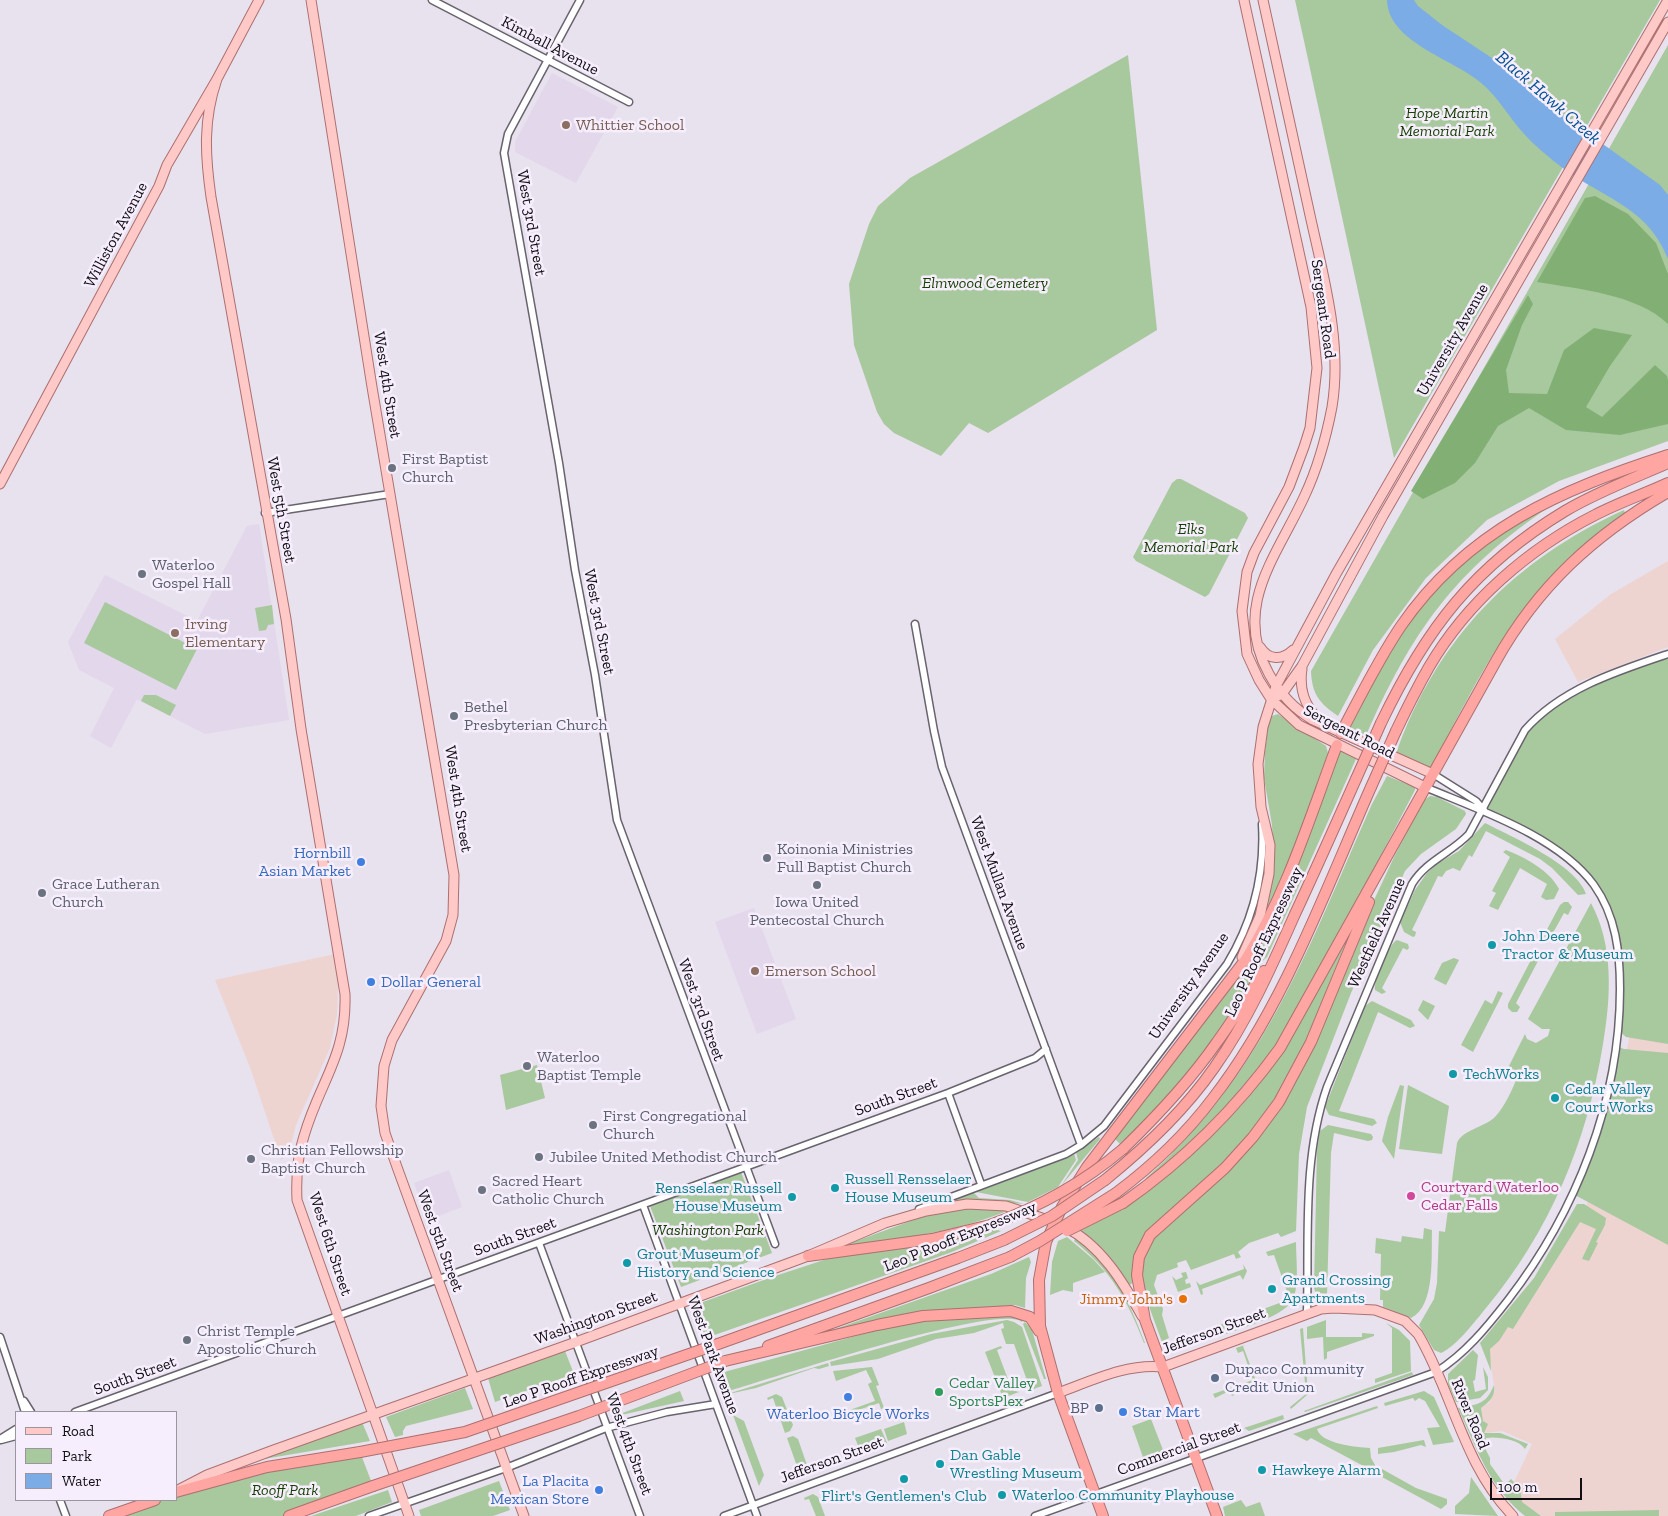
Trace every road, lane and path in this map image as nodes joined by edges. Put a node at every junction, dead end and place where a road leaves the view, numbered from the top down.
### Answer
1 (259, 0) edge
2 (311, 0) edge
3 (432, 0) edge
4 (580, 0) edge
5 (1244, 0) edge
6 (1263, 0) edge
7 (1668, 0) edge
8 (1668, 22) edge
9 (548, 60) junction
10 (217, 79) junction
11 (629, 102) dead end
12 (1668, 455) edge
13 (1668, 462) edge
14 (1668, 483) edge
15 (0, 484) edge
16 (1668, 492) edge
17 (390, 494) junction
18 (265, 512) junction
19 (915, 624) dead end
20 (1257, 642) junction
21 (1295, 648) junction
22 (1668, 654) edge
23 (1302, 666) junction
24 (1276, 686) junction
25 (1282, 694) junction
26 (1271, 699) junction
27 (1322, 724) junction
28 (1341, 733) junction
29 (1337, 745) junction
30 (1432, 774) junction
31 (1425, 787) junction
32 (1261, 807) junction
33 (1484, 810) junction
34 (1392, 849) junction
35 (1281, 946) junction
36 (338, 948) joint
37 (442, 951) joint
38 (1215, 999) junction
39 (1046, 1049) junction
40 (948, 1093) junction
41 (1081, 1145) junction
42 (746, 1167) junction
43 (981, 1184) junction
44 (643, 1204) junction
45 (1054, 1222) junction
46 (885, 1223) junction
47 (1040, 1241) junction
48 (539, 1243) junction
49 (775, 1244) dead end
50 (808, 1256) junction
51 (438, 1280) junction
52 (679, 1303) junction
53 (1308, 1312) junction
54 (337, 1316) junction
55 (1145, 1320) junction
56 (0, 1337) edge
57 (1043, 1339) junction
58 (576, 1342) junction
59 (724, 1361) junction
60 (1163, 1367) junction
61 (1436, 1372) junction
62 (474, 1378) junction
63 (1058, 1393) junction
64 (22, 1398) junction
65 (716, 1404) junction
66 (25, 1411) edge
67 (30, 1411) edge
68 (78, 1411) edge
69 (372, 1416) junction
70 (606, 1428) junction
71 (15, 1430) edge
72 (15, 1436) edge
73 (0, 1439) edge
74 (1196, 1458) junction
75 (506, 1468) junction
76 (178, 1491) edge
77 (178, 1491) edge
78 (1095, 1495) junction
79 (60, 1501) edge
80 (151, 1501) edge
81 (404, 1503) junction
82 (753, 1505) junction
83 (66, 1516) edge
84 (109, 1516) edge
85 (289, 1516) edge
86 (369, 1516) edge
87 (409, 1516) edge
88 (524, 1516) edge
89 (640, 1516) edge
90 (724, 1516) edge
91 (757, 1516) edge
92 (1035, 1516) edge
93 (1103, 1516) edge
94 (1217, 1516) edge
95 (1512, 1516) edge

1 - 10 main road, Williston Avenue
2 - 17 main road, West 4th Street
3 - 9 street, Kimball Avenue
4 - 9 street, West 3rd Street
5 - 26 main road, Sergeant Road
6 - 20 main road, Sergeant Road
7 - 21 main road, University Avenue
8 - 23 main road, University Avenue
9 - 11 street, Kimball Avenue
9 - 42 street, West 3rd Street
10 - 15 main road, Williston Avenue
10 - 18 main road, West 5th Street
12 - 28 highway
13 - 35 highway, Leo P Rooff Expressway, bridge
14 - 47 highway, Leo P Rooff Expressway, bridge
16 - 30 highway
17 - 18 street
17 - 37 main road, West 4th Street
18 - 36 main road, West 5th Street
19 - 39 street, West Mullan Avenue
20 - 21 main road
20 - 24 main road, Sergeant Road
21 - 24 main road, University Avenue
22 - 33 street, Westfield Avenue
23 - 25 main road, University Avenue
23 - 27 main road
24 - 25 main road, Sergeant Road
24 - 26 main road, University Avenue
25 - 26 main road
25 - 27 main road, Sergeant Road
26 - 29 main road, Sergeant Road
26 - 32 main road, University Avenue
27 - 28 main road, Sergeant Road
28 - 29 main road
28 - 30 main road, Sergeant Road
29 - 31 main road, Sergeant Road
29 - 38 highway
30 - 31 highway
30 - 33 street
31 - 33 street
31 - 34 highway
32 - 38 main road
32 - 41 street, University Avenue
33 - 53 street, Westfield Avenue
33 - 61 street
34 - 47 highway, bridge
34 - 55 highway
35 - 50 highway, bridge
35 - 76 highway, Leo P Rooff Expressway, bridge
36 - 54 main road, West 6th Street
37 - 51 main road, West 5th Street
38 - 45 highway
39 - 40 street, South Street
39 - 41 street, West Mullan Avenue
40 - 42 street, South Street
40 - 43 street
41 - 43 street, Washington Street
42 - 44 street, South Street
42 - 49 street, West 3rd Street
43 - 46 street, Washington Street
44 - 48 street, South Street
44 - 52 street, West Park Avenue
45 - 46 main road
45 - 55 main road
45 - 57 highway
46 - 50 main road, Washington Street
47 - 59 highway, Leo P Rooff Expressway, bridge
48 - 51 street, South Street
48 - 58 street, West 4th Street
50 - 52 main road, Washington Street
51 - 54 street, South Street
51 - 62 main road, West 5th Street
52 - 58 main road, Washington Street
52 - 65 street, West Park Avenue
53 - 60 main road, Jefferson Street
53 - 61 main road, Jefferson Street
54 - 68 street, South Street
54 - 69 main road, West 6th Street
55 - 60 highway
56 - 64 street
57 - 59 highway
57 - 63 highway
58 - 62 main road, Washington Street
58 - 70 street, West 4th Street
59 - 85 highway, Leo P Rooff Expressway, bridge
60 - 63 main road, Jefferson Street
60 - 74 highway
61 - 74 street, Commercial Street
61 - 95 main road, River Road
62 - 69 main road, Washington Street
62 - 75 main road, West 5th Street
63 - 78 highway
63 - 82 street, Jefferson Street
64 - 66 street
64 - 67 street
65 - 70 street
65 - 82 street, West Park Avenue
69 - 77 main road, Washington Street
69 - 81 main road, West 6th Street
70 - 75 street
70 - 89 street, West 4th Street
71 - 73 street
72 - 73 street
74 - 78 street, Commercial Street
74 - 94 highway
75 - 81 street
75 - 88 main road, West 5th Street
78 - 92 street, Commercial Street
78 - 93 highway
79 - 83 street
80 - 84 highway
81 - 86 street
81 - 87 main road, West 6th Street
82 - 90 street, Jefferson Street
82 - 91 street, West Park Avenue

